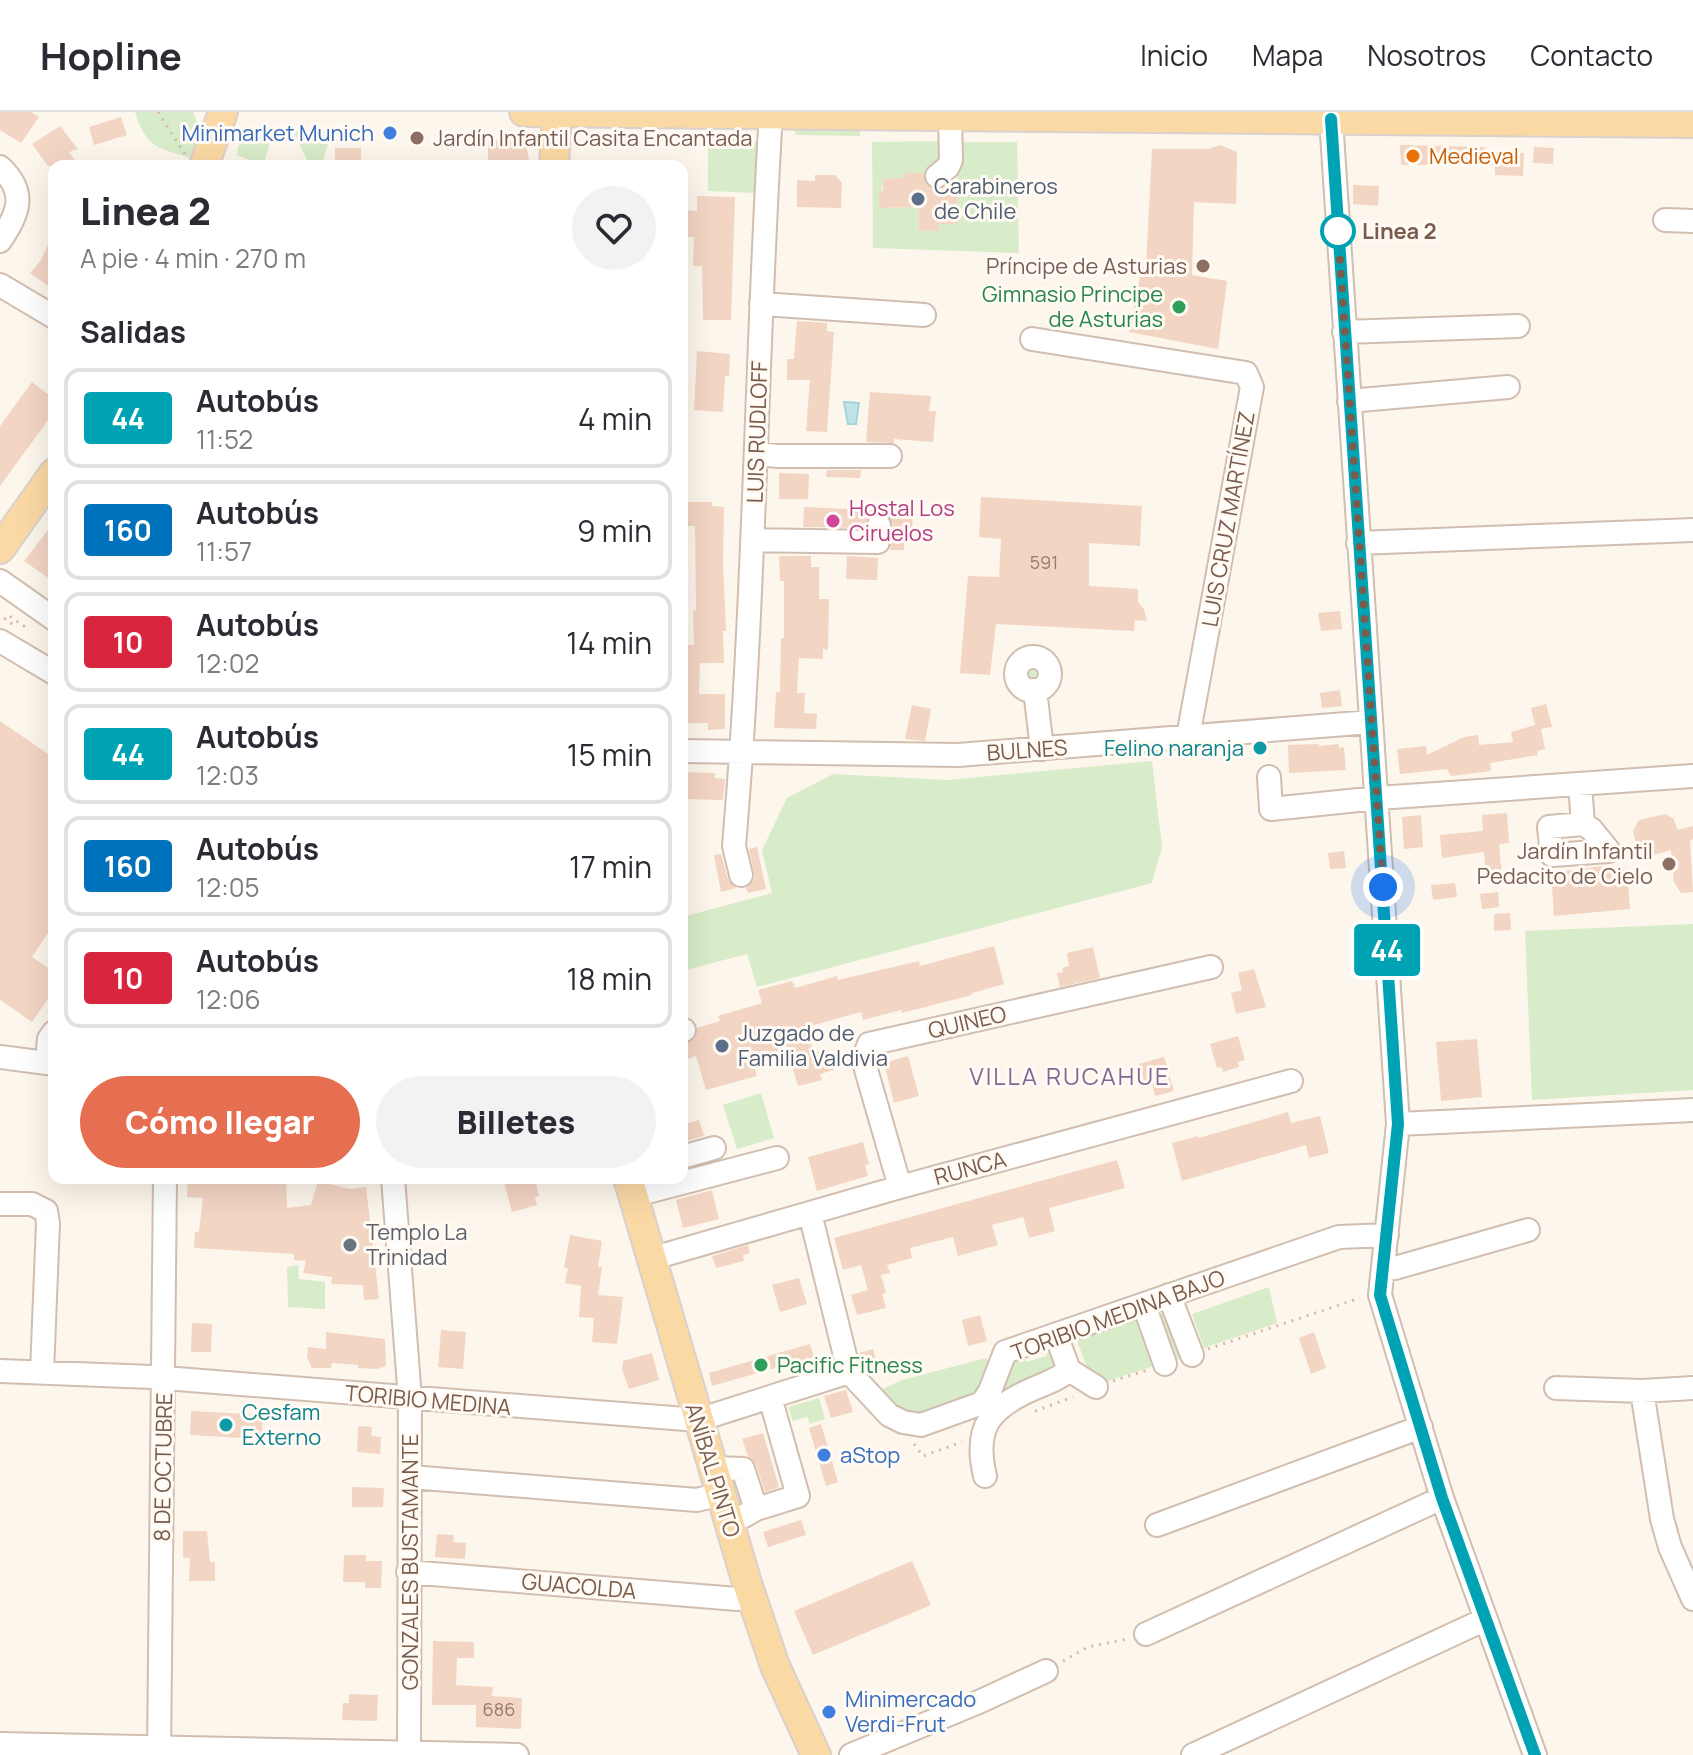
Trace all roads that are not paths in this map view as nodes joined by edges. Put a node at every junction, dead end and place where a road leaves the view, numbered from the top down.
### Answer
1 (223, 112) edge
2 (524, 112) edge
3 (556, 112) edge
4 (771, 114) edge
5 (950, 117) junction
6 (1535, 117) edge
7 (1331, 119) junction
8 (1693, 123) edge
9 (194, 160) edge
10 (554, 160) edge
11 (0, 167) edge
12 (937, 176) dead end
13 (1665, 220) dead end
14 (1693, 221) edge
15 (0, 241) edge
16 (0, 285) edge
17 (761, 304) junction
18 (48, 313) edge
19 (924, 315) dead end
20 (1518, 326) dead end
21 (1344, 332) junction
22 (1032, 339) dead end
23 (1508, 387) dead end
24 (1349, 401) junction
25 (756, 454) junction
26 (890, 456) dead end
27 (48, 465) edge
28 (48, 481) edge
29 (879, 525) dead end
30 (1693, 530) edge
31 (0, 532) edge
32 (754, 540) junction
33 (1358, 543) junction
34 (0, 549) edge
35 (0, 581) edge
36 (48, 615) edge
37 (0, 641) edge
38 (32, 645) dead end
39 (48, 655) edge
40 (48, 669) edge
41 (1035, 690) dead end
42 (1371, 722) junction
43 (1188, 737) junction
44 (1042, 749) junction
45 (688, 751) edge
46 (742, 751) junction
47 (1693, 776) edge
48 (1269, 777) dead end
49 (1580, 784) junction
50 (1378, 798) junction
51 (1583, 824) dead end
52 (741, 875) dead end
53 (1211, 967) dead end
54 (0, 1057) edge
55 (48, 1063) edge
56 (1291, 1081) dead end
57 (1693, 1110) edge
58 (1398, 1124) junction
59 (714, 1148) dead end
60 (688, 1155) edge
61 (777, 1158) dead end
62 (688, 1176) edge
63 (165, 1184) edge
64 (393, 1184) edge
65 (630, 1187) edge
66 (900, 1187) junction
67 (0, 1204) edge
68 (810, 1213) junction
69 (1528, 1230) dead end
70 (1387, 1235) junction
71 (650, 1259) junction
72 (1383, 1270) junction
73 (1169, 1295) junction
74 (1144, 1305) junction
75 (1056, 1335) junction
76 (1192, 1355) dead end
77 (1165, 1364) dead end
78 (1069, 1370) junction
79 (0, 1371) edge
80 (42, 1372) junction
81 (849, 1372) junction
82 (164, 1378) junction
83 (1096, 1387) dead end
84 (1556, 1388) dead end
85 (1693, 1388) edge
86 (1642, 1391) junction
87 (998, 1396) junction
88 (770, 1397) junction
89 (410, 1399) junction
90 (698, 1420) junction
91 (1421, 1427) junction
92 (985, 1476) dead end
93 (411, 1477) junction
94 (716, 1481) junction
95 (1442, 1498) junction
96 (756, 1509) junction
97 (729, 1524) junction
98 (1157, 1525) dead end
99 (408, 1572) junction
100 (750, 1594) junction
101 (1693, 1599) edge
102 (1486, 1619) junction
103 (1146, 1634) road end
104 (1046, 1671) road end
105 (0, 1744) edge
106 (159, 1750) edge
107 (409, 1754) edge
108 (517, 1755) edge
109 (816, 1755) edge
110 (851, 1755) edge
111 (1193, 1755) edge
112 (1535, 1755) edge

1 - 9 main road
2 - 3 main road
3 - 4 main road
3 - 10 main road
4 - 5 main road
4 - 17 street, LUIS RUDLOFF
5 - 7 main road
5 - 12 street
6 - 7 main road
6 - 8 main road
7 - 21 street
11 - 15 street
13 - 14 street
16 - 18 street
17 - 19 street
17 - 25 street, LUIS RUDLOFF
20 - 21 street
21 - 24 street
22 - 43 street, LUIS CRUZ MARTÍNEZ
23 - 24 street
24 - 33 street
25 - 26 street
25 - 32 street, LUIS RUDLOFF
27 - 31 main road
28 - 34 main road
29 - 32 street
30 - 33 street
32 - 46 street, LUIS RUDLOFF
33 - 42 street
35 - 36 street
37 - 40 street
38 - 39 street
41 - 44 street
42 - 43 street, BULNES
42 - 50 street
43 - 44 street, BULNES
44 - 46 street, BULNES
45 - 46 street, BULNES
46 - 52 street, LUIS RUDLOFF
47 - 49 street
48 - 50 street
49 - 50 street
49 - 51 street
50 - 58 street
53 - 66 street, QUINEO
54 - 55 street
56 - 66 street, RUNCA
57 - 58 street
58 - 70 street
59 - 60 street
61 - 62 street
63 - 82 street, 8 DE OCTUBRE
64 - 89 street, GONZALES BUSTAMANTE
65 - 71 main road, ANÍBAL PINTO
66 - 68 street, RUNCA
67 - 80 street
68 - 71 street, RUNCA
68 - 81 street
69 - 72 street
70 - 72 street
70 - 73 street, TORIBIO MEDINA BAJO
71 - 90 main road, ANÍBAL PINTO
72 - 91 street
73 - 74 street, TORIBIO MEDINA BAJO
73 - 76 street
74 - 75 street, TORIBIO MEDINA BAJO
74 - 77 street
75 - 78 street
75 - 87 street, TORIBIO MEDINA BAJO
78 - 83 street
78 - 87 street
79 - 80 street, TORIBIO MEDINA
80 - 82 street, TORIBIO MEDINA
81 - 87 street
81 - 88 street, TORIBIO MEDINA
82 - 89 street, TORIBIO MEDINA
82 - 106 street, 8 DE OCTUBRE
84 - 86 street
85 - 86 street
86 - 101 street
87 - 92 street
88 - 90 street, TORIBIO MEDINA
88 - 96 street
89 - 90 street, TORIBIO MEDINA
89 - 93 street, GONZALES BUSTAMANTE
90 - 94 main road, ANÍBAL PINTO
91 - 95 street
91 - 98 street
93 - 94 street
93 - 99 street, GONZALES BUSTAMANTE
94 - 96 street
94 - 97 main road, ANÍBAL PINTO
95 - 102 street
95 - 103 street
96 - 97 street
97 - 100 main road, ANÍBAL PINTO
99 - 100 street, GUACOLDA
99 - 107 street, GONZALES BUSTAMANTE
100 - 109 main road, ANÍBAL PINTO
102 - 111 street
102 - 112 street
104 - 110 street
105 - 106 street
106 - 107 street
107 - 108 street

